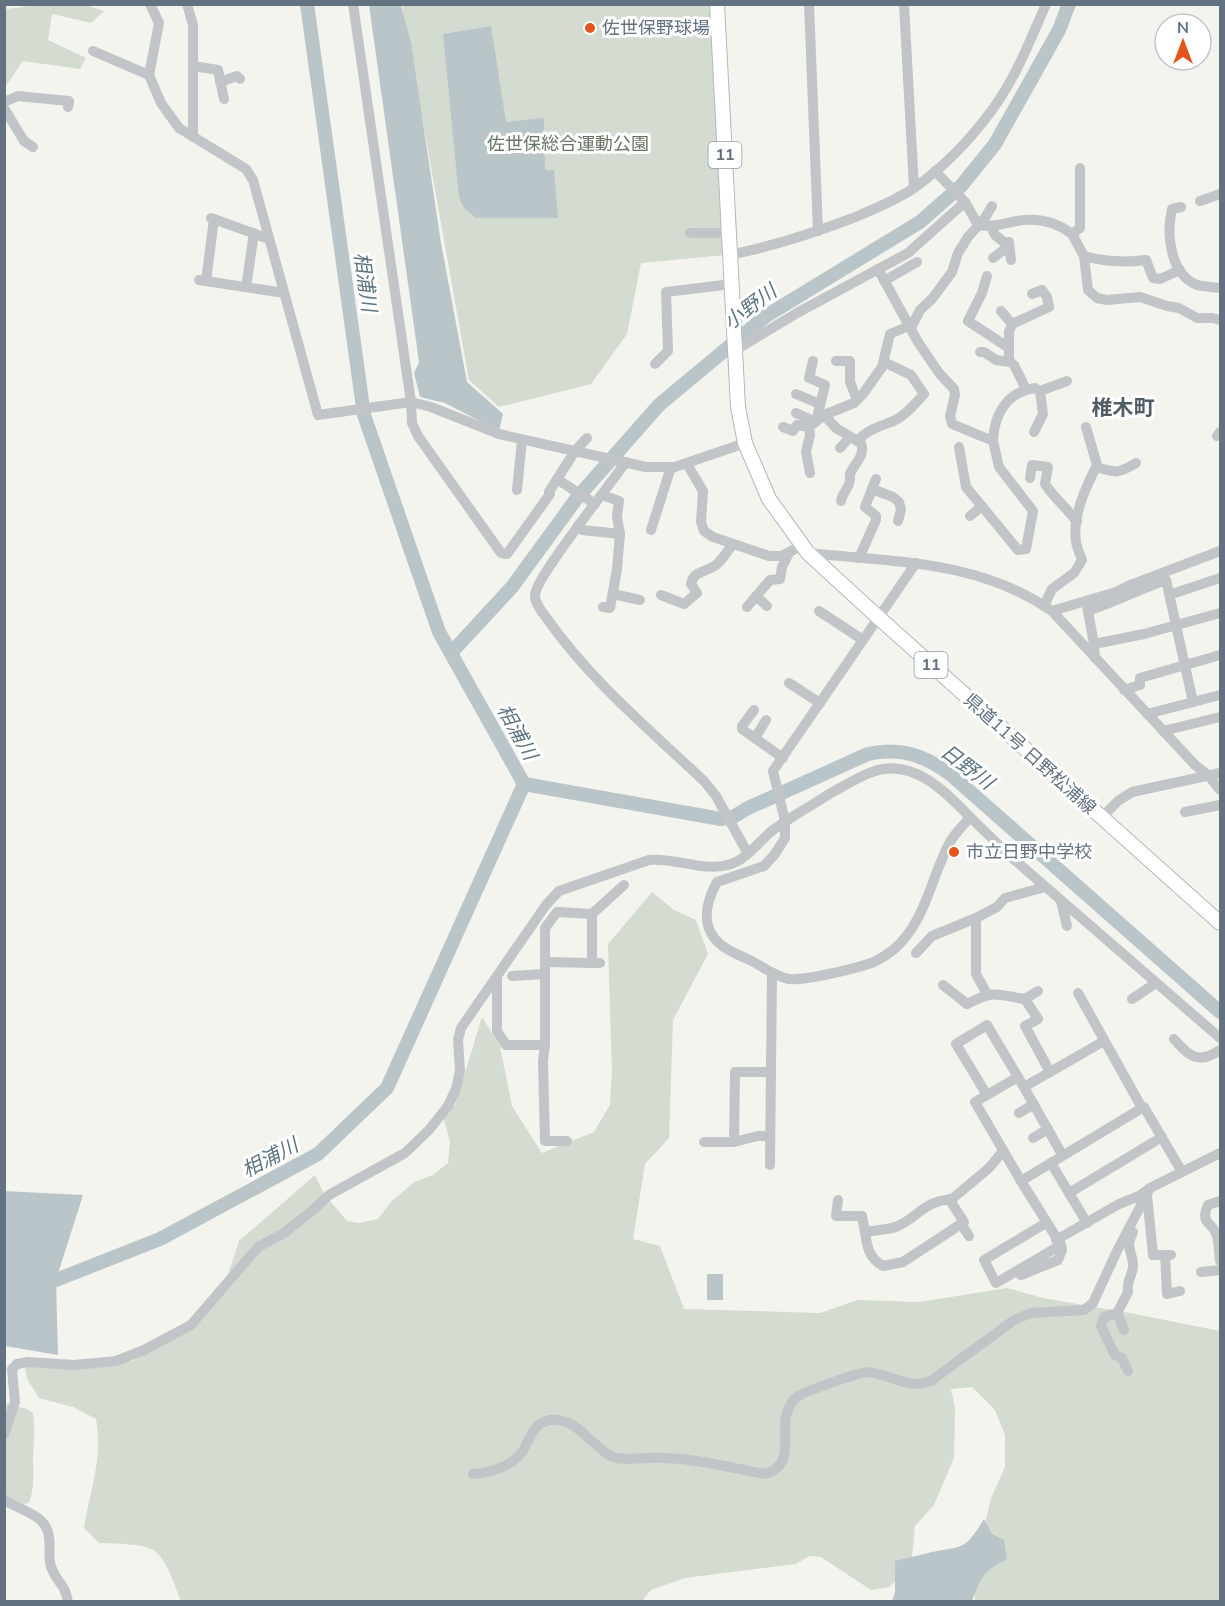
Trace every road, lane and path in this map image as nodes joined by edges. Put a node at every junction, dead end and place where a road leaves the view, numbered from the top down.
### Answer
1 (150, 4) edge
2 (187, 4) edge
3 (353, 4) edge
4 (717, 4) edge
5 (809, 4) edge
6 (904, 4) edge
7 (1046, 4) edge
8 (93, 51) dead end
9 (193, 66) junction
10 (149, 75) junction
11 (240, 79) dead end
12 (220, 82) junction
13 (224, 99) dead end
14 (4, 102) edge
15 (68, 107) dead end
16 (4, 108) edge
17 (193, 137) junction
18 (33, 147) dead end
19 (1080, 168) dead end
20 (937, 173) junction
21 (914, 188) junction
22 (1221, 194) edge
23 (964, 201) junction
24 (1200, 201) dead end
25 (992, 206) dead end
26 (1181, 207) dead end
27 (978, 225) junction
28 (993, 227) junction
29 (818, 231) junction
30 (254, 233) junction
31 (690, 233) dead end
32 (724, 233) junction
33 (1072, 234) junction
34 (269, 239) junction
35 (730, 255) junction
36 (1084, 255) junction
37 (993, 258) dead end
38 (1011, 260) dead end
39 (917, 262) dead end
40 (878, 269) junction
41 (1180, 270) junction
42 (987, 276) dead end
43 (884, 281) junction
44 (732, 284) junction
45 (246, 287) junction
46 (1221, 288) edge
47 (284, 293) junction
48 (1032, 294) dead end
49 (1000, 311) dead end
50 (1221, 320) edge
51 (1012, 324) junction
52 (908, 325) junction
53 (1009, 348) junction
54 (735, 351) junction
55 (980, 352) dead end
56 (813, 361) dead end
57 (836, 361) dead end
58 (884, 362) junction
59 (1009, 362) junction
60 (656, 364) dead end
61 (1067, 381) dead end
62 (1026, 389) junction
63 (1040, 391) junction
64 (796, 394) dead end
65 (857, 400) junction
66 (408, 402) junction
67 (796, 413) dead end
68 (817, 421) junction
69 (783, 427) dead end
70 (1086, 427) dead end
71 (1034, 432) dead end
72 (587, 438) dead end
73 (853, 439) junction
74 (522, 440) junction
75 (993, 441) junction
76 (745, 443) junction
77 (840, 448) dead end
78 (577, 451) junction
79 (957, 452) dead end
80 (624, 461) junction
81 (1136, 463) dead end
82 (687, 464) junction
83 (1096, 466) junction
84 (671, 467) junction
85 (810, 473) dead end
86 (1030, 478) dead end
87 (558, 480) junction
88 (517, 490) dead end
89 (597, 501) junction
90 (841, 501) dead end
91 (982, 506) junction
92 (970, 516) dead end
93 (898, 521) dead end
94 (1077, 522) junction
95 (578, 526) junction
96 (651, 530) dead end
97 (620, 534) junction
98 (733, 544) junction
99 (805, 549) junction
100 (789, 553) junction
101 (1220, 554) edge
102 (859, 558) junction
103 (916, 563) junction
104 (1221, 578) edge
105 (775, 580) junction
106 (785, 587) dead end
107 (613, 594) junction
108 (661, 594) dead end
109 (1169, 595) junction
110 (756, 596) junction
111 (640, 600) dead end
112 (767, 606) dead end
113 (1087, 606) junction
114 (603, 607) dead end
115 (747, 607) dead end
116 (1048, 609) junction
117 (819, 611) dead end
118 (1221, 613) edge
119 (879, 618) junction
120 (1176, 625) junction
121 (862, 640) junction
122 (1094, 644) junction
123 (1221, 655) edge
124 (1095, 658) junction
125 (1185, 664) junction
126 (789, 683) dead end
127 (1124, 690) junction
128 (1221, 694) edge
129 (1193, 702) junction
130 (820, 703) junction
131 (754, 710) dead end
132 (1147, 714) junction
133 (1221, 717) edge
134 (766, 720) dead end
135 (1163, 731) junction
136 (754, 738) junction
137 (783, 758) junction
138 (1221, 773) edge
139 (1208, 775) junction
140 (1221, 790) edge
141 (1221, 805) edge
142 (1185, 812) dead end
143 (970, 817) junction
144 (1102, 817) junction
145 (784, 818) junction
146 (747, 852) junction
147 (624, 885) dead end
148 (1045, 887) junction
149 (1061, 901) junction
150 (592, 914) junction
151 (976, 918) junction
152 (1221, 923) edge
153 (1067, 926) dead end
154 (916, 954) dead end
155 (545, 962) junction
156 (772, 973) junction
157 (545, 974) junction
158 (512, 976) dead end
159 (497, 977) junction
160 (1156, 983) junction
161 (943, 984) dead end
162 (1038, 991) dead end
163 (1078, 993) dead end
164 (987, 994) junction
165 (1132, 998) dead end
166 (1026, 999) junction
167 (1221, 1038) edge
168 (1104, 1041) junction
169 (1175, 1044) dead end
170 (545, 1045) junction
171 (1221, 1050) edge
172 (770, 1072) junction
173 (1050, 1072) junction
174 (1021, 1082) junction
175 (987, 1095) junction
176 (1034, 1104) junction
177 (1142, 1108) junction
178 (1019, 1113) dead end
179 (1048, 1129) junction
180 (770, 1136) junction
181 (1162, 1137) junction
182 (1033, 1138) dead end
183 (567, 1141) dead end
184 (704, 1142) dead end
185 (734, 1142) junction
186 (1003, 1151) junction
187 (1221, 1153) edge
188 (1063, 1156) junction
189 (1051, 1163) junction
190 (770, 1165) dead end
191 (1182, 1172) junction
192 (969, 1176) dead end
193 (1021, 1181) junction
194 (1148, 1191) junction
195 (1069, 1193) junction
196 (949, 1199) junction
197 (838, 1200) dead end
198 (1221, 1201) edge
199 (1087, 1222) junction
200 (1046, 1223) junction
201 (961, 1224) junction
202 (1131, 1224) junction
203 (865, 1232) junction
204 (969, 1236) dead end
205 (1059, 1243) junction
206 (1221, 1261) edge
207 (1221, 1270) edge
208 (1201, 1272) dead end
209 (1180, 1291) dead end
210 (1109, 1312) junction
211 (1124, 1330) dead end
212 (1128, 1371) dead end
213 (4, 1434) edge
214 (473, 1474) dead end
215 (4, 1500) edge
216 (68, 1602) edge

1 - 10 street
2 - 9 street
3 - 66 street
4 - 32 main road, 県道11号 日野松浦線 / 11
5 - 29 street
6 - 21 street
7 - 20 street
8 - 10 street
9 - 12 street
9 - 17 street
10 - 17 street
11 - 12 street
12 - 13 street
14 - 15 street
16 - 18 street
17 - 34 street
19 - 33 street
20 - 21 street
20 - 23 street
21 - 29 street
22 - 24 street
23 - 27 street
23 - 40 street
25 - 27 street
26 - 41 street
27 - 28 street
27 - 52 street
28 - 33 street
28 - 37 street
28 - 38 street
29 - 35 street
30 - 34 street
30 - 45 street
30 - 45 street
31 - 32 street
32 - 35 main road, 県道11号 日野松浦線 / 11
33 - 36 street
34 - 47 street
35 - 44 main road, 県道11号 日野松浦線 / 11
36 - 41 street
36 - 50 street
39 - 43 street
40 - 43 street
40 - 54 street
41 - 46 street
42 - 53 street
43 - 52 street
44 - 54 main road, 県道11号 日野松浦線 / 11
44 - 60 street
45 - 47 street
47 - 66 street
48 - 51 street
49 - 51 street
51 - 53 street
52 - 58 street
52 - 75 street
53 - 59 street
54 - 76 main road, 県道11号 日野松浦線 / 11
55 - 59 street
56 - 68 street
57 - 65 street
58 - 65 street
58 - 73 street
59 - 62 street
61 - 63 street
62 - 63 street
62 - 75 street
63 - 71 street
64 - 68 street
65 - 68 street
66 - 74 street
66 - 87 street
67 - 68 street
68 - 69 street
68 - 73 street
68 - 85 street
70 - 83 street
72 - 78 street
73 - 77 street
73 - 90 street
74 - 78 street
74 - 88 street
75 - 91 street
76 - 82 street
76 - 99 main road, 県道11号 日野松浦線 / 11
78 - 80 street
78 - 87 street
79 - 91 street
80 - 84 street
80 - 89 street
81 - 83 street
82 - 84 street
82 - 98 street
83 - 94 street
84 - 96 street
86 - 94 street
87 - 89 street
89 - 95 street
89 - 97 street
91 - 92 street
93 - 102 street
94 - 116 street
95 - 97 street
95 - 146 street
97 - 107 street
98 - 100 street
98 - 108 street
99 - 100 street
99 - 102 street
99 - 119 main road, 県道11号 日野松浦線 / 11
100 - 105 street
101 - 113 street
102 - 103 street
103 - 116 street
103 - 119 street
104 - 109 street
105 - 106 street
105 - 110 street
107 - 111 street
107 - 114 street
109 - 113 street
109 - 120 street
110 - 112 street
110 - 115 street
113 - 116 street
113 - 122 street
116 - 124 street
117 - 121 street
118 - 120 street
119 - 121 street
119 - 144 main road, 県道11号 日野松浦線 / 11
120 - 122 street
120 - 125 street
121 - 130 street
122 - 124 street
123 - 125 street
124 - 127 street
125 - 127 street
125 - 129 street
126 - 130 street
127 - 132 street
128 - 129 street
129 - 132 street
130 - 137 street
131 - 136 street
132 - 135 street
133 - 135 street
134 - 136 street
135 - 139 street
136 - 137 street
137 - 145 street
138 - 139 street
139 - 140 street
139 - 144 street
141 - 142 street
143 - 145 street
143 - 148 street
143 - 156 street
144 - 152 main road, 県道11号 日野松浦線 / 11
145 - 146 street
145 - 156 street
146 - 159 street
147 - 150 street
148 - 149 street
148 - 151 street
149 - 153 street
149 - 160 street
150 - 155 street
150 - 155 street
151 - 154 street
151 - 164 street
155 - 157 street
156 - 172 street
157 - 158 street
157 - 170 street
159 - 170 street
159 - 213 street
160 - 165 street
160 - 167 street
161 - 164 street
162 - 166 street
163 - 168 street
164 - 166 street
166 - 173 street
168 - 173 street
168 - 177 street
169 - 171 street
170 - 183 street
172 - 180 street
172 - 185 street
173 - 174 street
174 - 175 street
174 - 175 street
174 - 176 street
175 - 186 street
176 - 178 street
176 - 179 street
177 - 181 street
177 - 188 street
179 - 182 street
179 - 188 street
180 - 185 street
180 - 190 street
181 - 191 street
181 - 195 street
184 - 185 street
186 - 192 street
186 - 193 street
186 - 196 street
187 - 191 street
188 - 189 street
189 - 193 street
189 - 195 street
191 - 194 street
193 - 200 street
194 - 199 street
194 - 202 street
194 - 209 street
195 - 199 street
196 - 201 street
196 - 203 street
197 - 203 street
198 - 206 street
199 - 205 street
200 - 205 street
200 - 205 street
201 - 203 street
201 - 204 street
202 - 210 street
202 - 214 street
207 - 208 street
210 - 211 street
210 - 212 street
215 - 216 street

